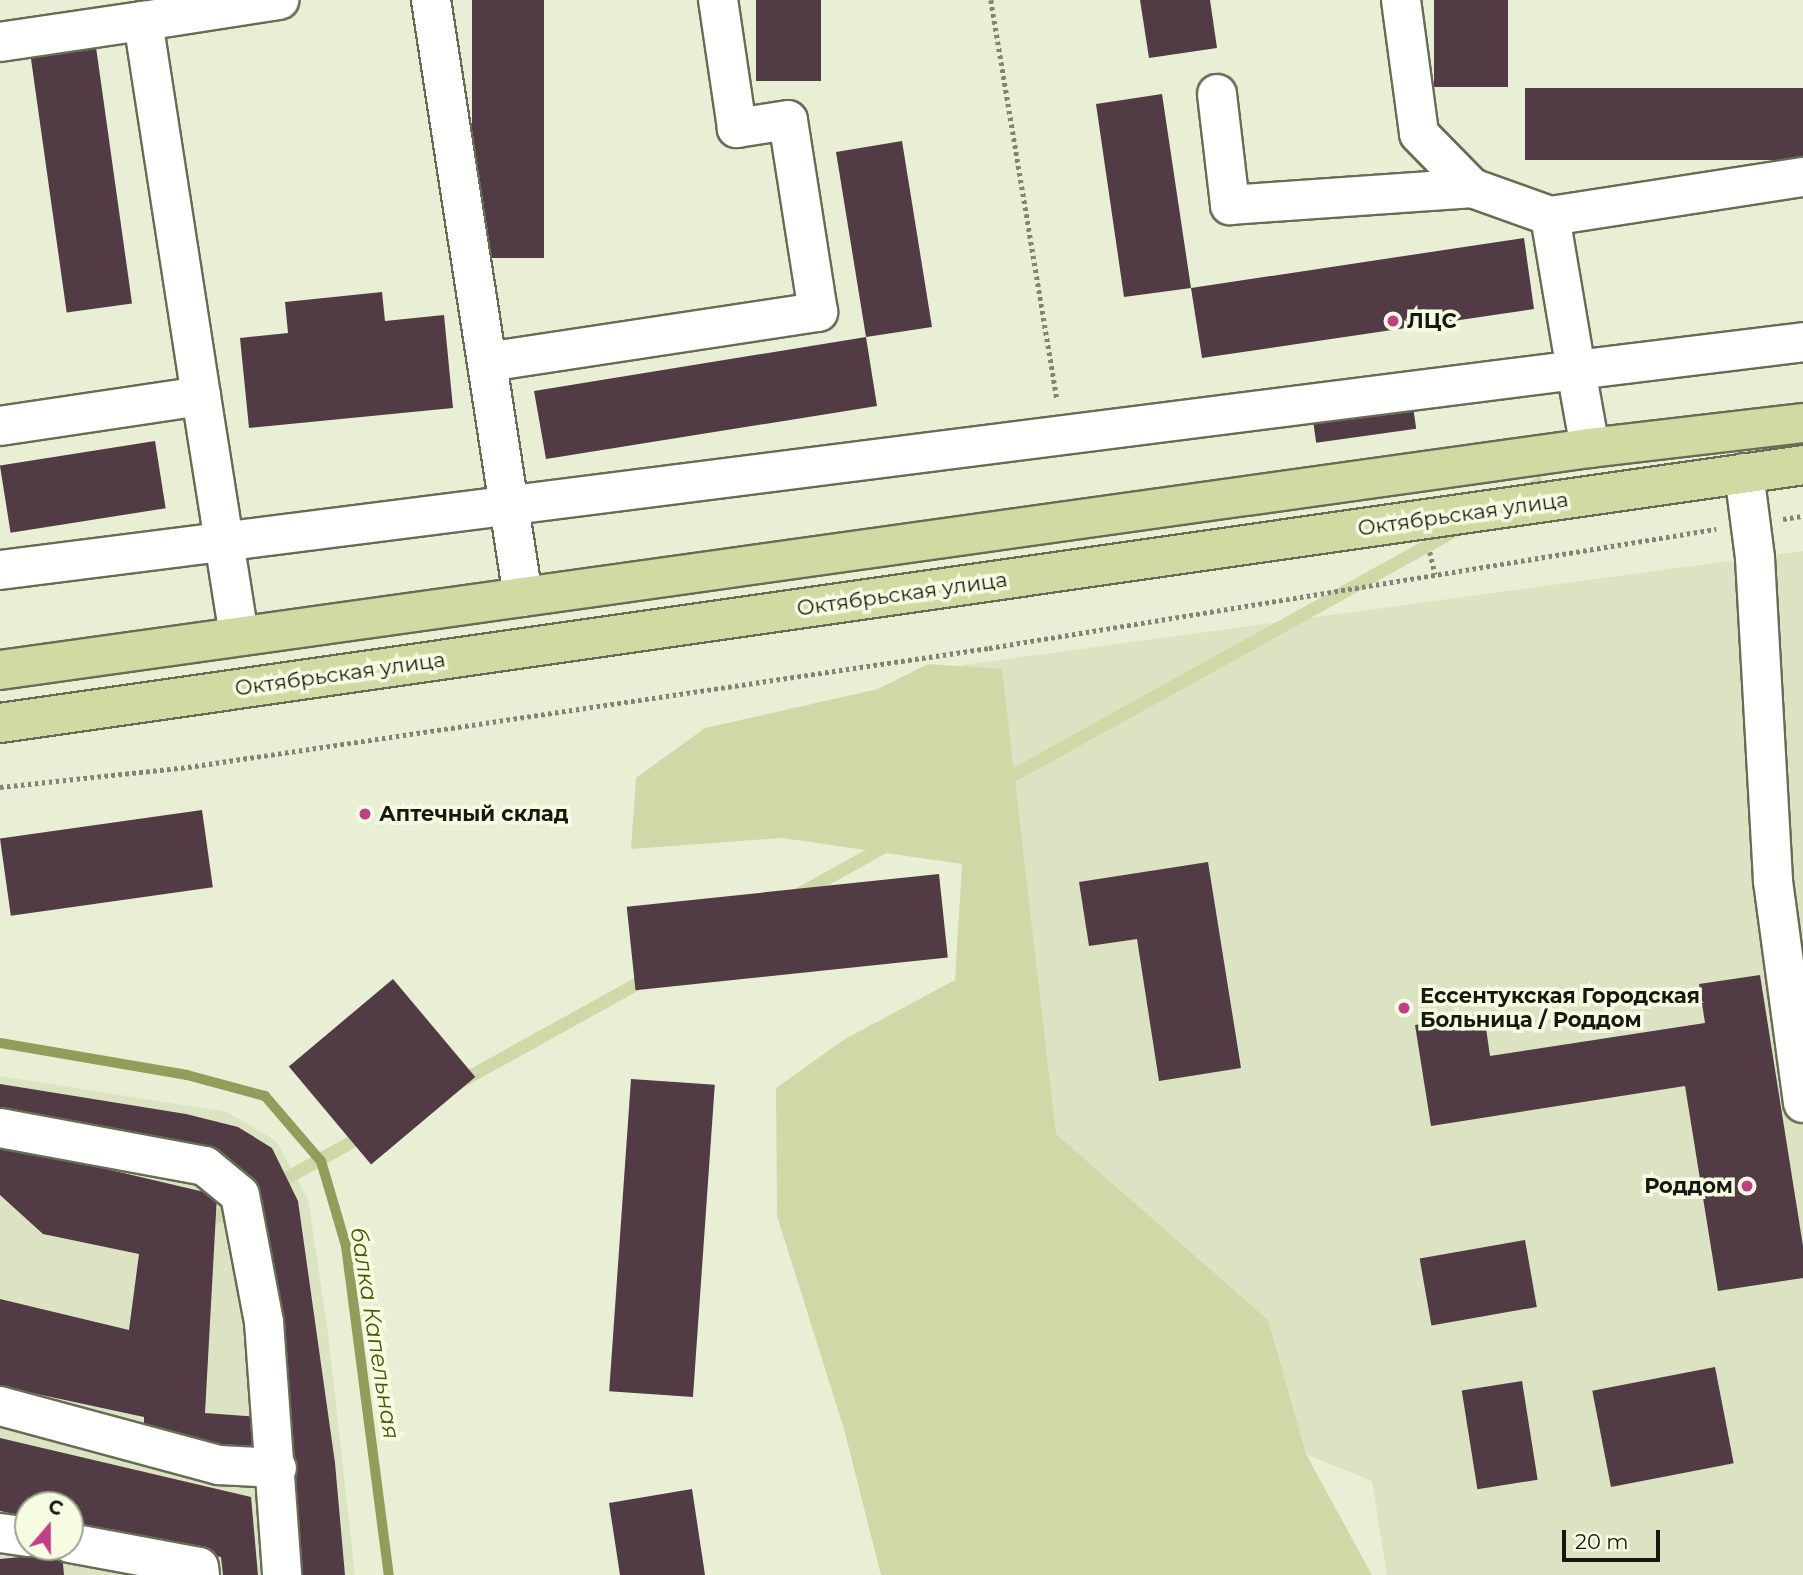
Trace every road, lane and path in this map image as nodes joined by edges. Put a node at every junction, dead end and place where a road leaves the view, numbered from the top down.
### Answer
1 (279, 0) edge
2 (431, 0) edge
3 (718, 0) edge
4 (991, 0) edge
5 (1401, 0) edge
6 (144, 21) junction
7 (0, 42) edge
8 (1217, 94) dead end
9 (1803, 177) edge
10 (1472, 188) junction
11 (1550, 216) junction
12 (1803, 342) edge
13 (487, 362) junction
14 (1576, 370) junction
15 (201, 396) junction
16 (1803, 423) edge
17 (0, 426) edge
18 (1758, 428) junction
19 (1063, 437) junction
20 (1590, 448) junction
21 (1803, 465) edge
22 (1744, 473) junction
23 (1583, 497) junction
24 (509, 507) junction
25 (1803, 516) edge
26 (1748, 523) junction
27 (224, 540) junction
28 (0, 570) edge
29 (523, 597) junction
30 (239, 635) junction
31 (0, 670) edge
32 (0, 723) edge
33 (0, 787) edge
34 (1803, 1103) edge
35 (0, 1128) edge
36 (0, 1406) edge
37 (278, 1468) junction
38 (84, 1555) edge
39 (200, 1575) edge
40 (282, 1575) edge

1 - 6 lane
2 - 13 lane
3 - 13 lane
4 - 19 path
5 - 10 lane
6 - 7 lane
6 - 15 lane
8 - 10 lane
9 - 11 lane
10 - 11 lane
11 - 14 lane
12 - 14 lane
13 - 24 lane
14 - 19 lane
14 - 20 lane
15 - 17 lane
15 - 27 lane
16 - 18 main road
18 - 20 main road
18 - 22 main road
19 - 24 lane
20 - 23 main road
20 - 29 main road
21 - 22 main road, Октябрьская улица
22 - 23 main road, Октябрьская улица
22 - 26 lane
23 - 32 main road, Октябрьская улица
24 - 27 lane
24 - 29 lane
25 - 26 path
26 - 33 path
26 - 34 lane
27 - 28 lane
27 - 30 lane
29 - 30 main road
30 - 31 main road
35 - 37 lane
36 - 37 lane
37 - 40 lane
38 - 39 lane

